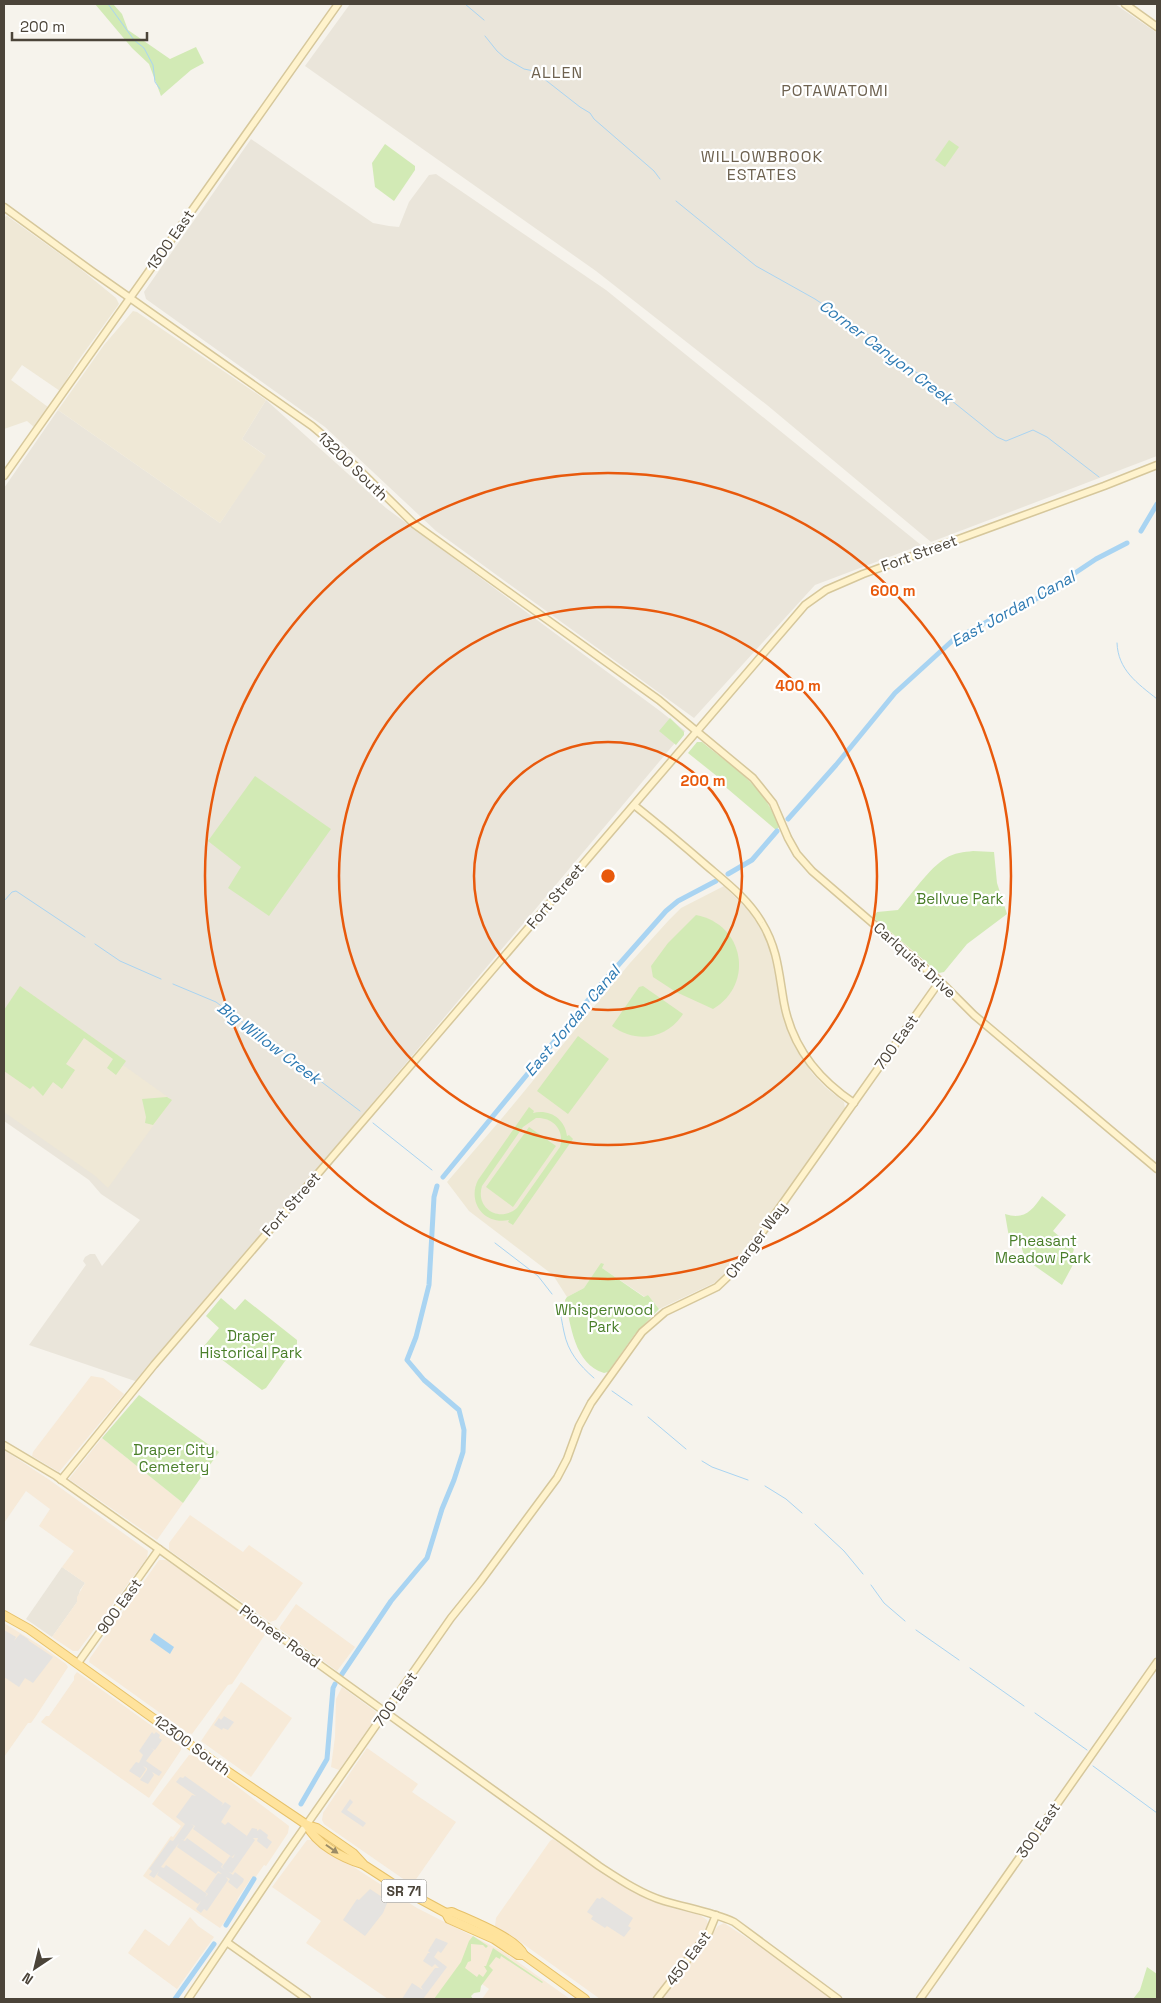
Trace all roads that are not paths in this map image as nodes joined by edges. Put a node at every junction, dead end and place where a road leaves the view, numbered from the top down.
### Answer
1 (338, 4) edge
2 (1125, 4) edge
3 (1157, 27) edge
4 (4, 206) edge
5 (129, 298) junction
6 (1157, 465) edge
7 (4, 476) edge
8 (698, 731) junction
9 (634, 804) junction
10 (940, 981) junction
11 (854, 1103) junction
12 (1157, 1169) edge
13 (595, 1396) joint
14 (4, 1445) edge
15 (61, 1480) junction
16 (159, 1549) junction
17 (4, 1615) edge
18 (1157, 1662) edge
19 (78, 1663) junction
20 (386, 1712) junction
21 (307, 1825) junction
22 (716, 1915) junction
23 (228, 1943) junction
24 (188, 1999) edge
25 (307, 1999) edge
26 (586, 1999) edge
27 (657, 1999) edge
28 (838, 1999) edge
29 (920, 1999) edge

1 - 5 street, 1300 East
2 - 3 street
4 - 5 street, 13200 South
5 - 7 street, 1300 East
5 - 8 street, 13200 South
6 - 8 street, Fort Street
8 - 9 street, Fort Street
8 - 10 street, Carlquist Drive
9 - 11 street
9 - 15 street, Fort Street
10 - 11 street, 700 East
10 - 12 street, Carlquist Drive
11 - 13 street, Charger Way
13 - 20 street, 700 East
14 - 15 street, Pioneer Road
15 - 16 street, Pioneer Road
16 - 19 street, 900 East
16 - 20 street, Pioneer Road
17 - 19 main road, 12300 South
18 - 29 street, 300 East
19 - 21 main road, 12300 South
20 - 21 street, 700 East
20 - 22 street, Pioneer Road
21 - 23 street, 700 East
21 - 26 main road, 12300 South / SR 71
22 - 27 street, 450 East
22 - 28 street, Pioneer Road
23 - 24 street, 700 East
23 - 25 street

